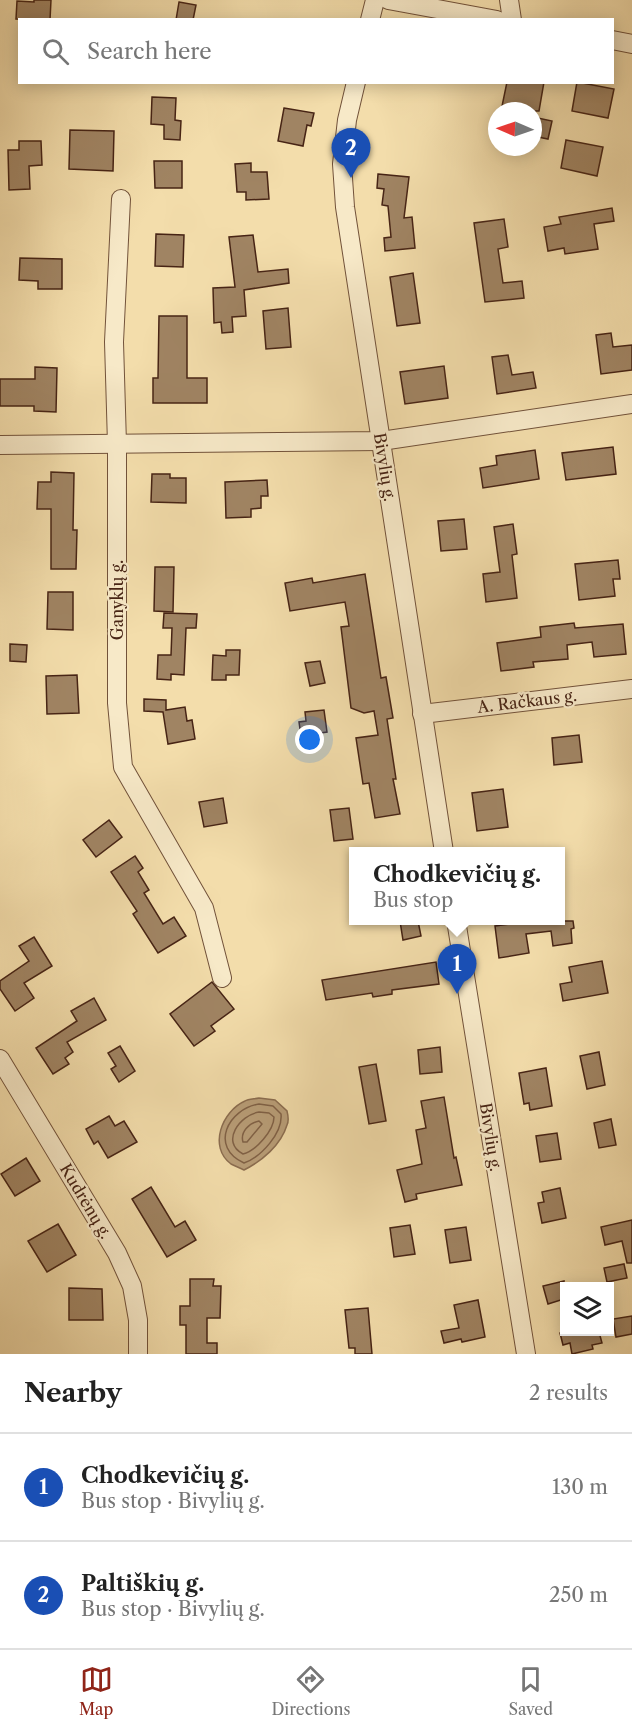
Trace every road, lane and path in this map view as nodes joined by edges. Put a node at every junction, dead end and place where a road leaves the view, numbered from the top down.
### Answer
1 (375, 0) edge
2 (388, 0) edge
3 (509, 0) edge
4 (370, 18) edge
5 (486, 18) edge
6 (512, 18) edge
7 (614, 40) edge
8 (632, 44) edge
9 (356, 84) edge
10 (121, 199) dead end
11 (632, 404) edge
12 (381, 441) junction
13 (117, 444) junction
14 (0, 445) edge
15 (632, 689) edge
16 (422, 714) junction
17 (443, 847) edge
18 (457, 925) edge
19 (222, 978) dead end
20 (0, 1059) edge
21 (138, 1354) edge
22 (526, 1354) edge

1 - 4 street
2 - 5 street
3 - 6 street
7 - 8 street
9 - 12 street, Bivylių g.
10 - 13 street, Ganyklų g.
11 - 12 street
12 - 13 street
12 - 16 street, Bivylių g.
13 - 14 street
13 - 19 street, Ganyklų g.
15 - 16 street, A. Račkaus g.
16 - 17 street, Bivylių g.
18 - 22 street, Bivylių g.
20 - 21 street, Kudrėnų g.

